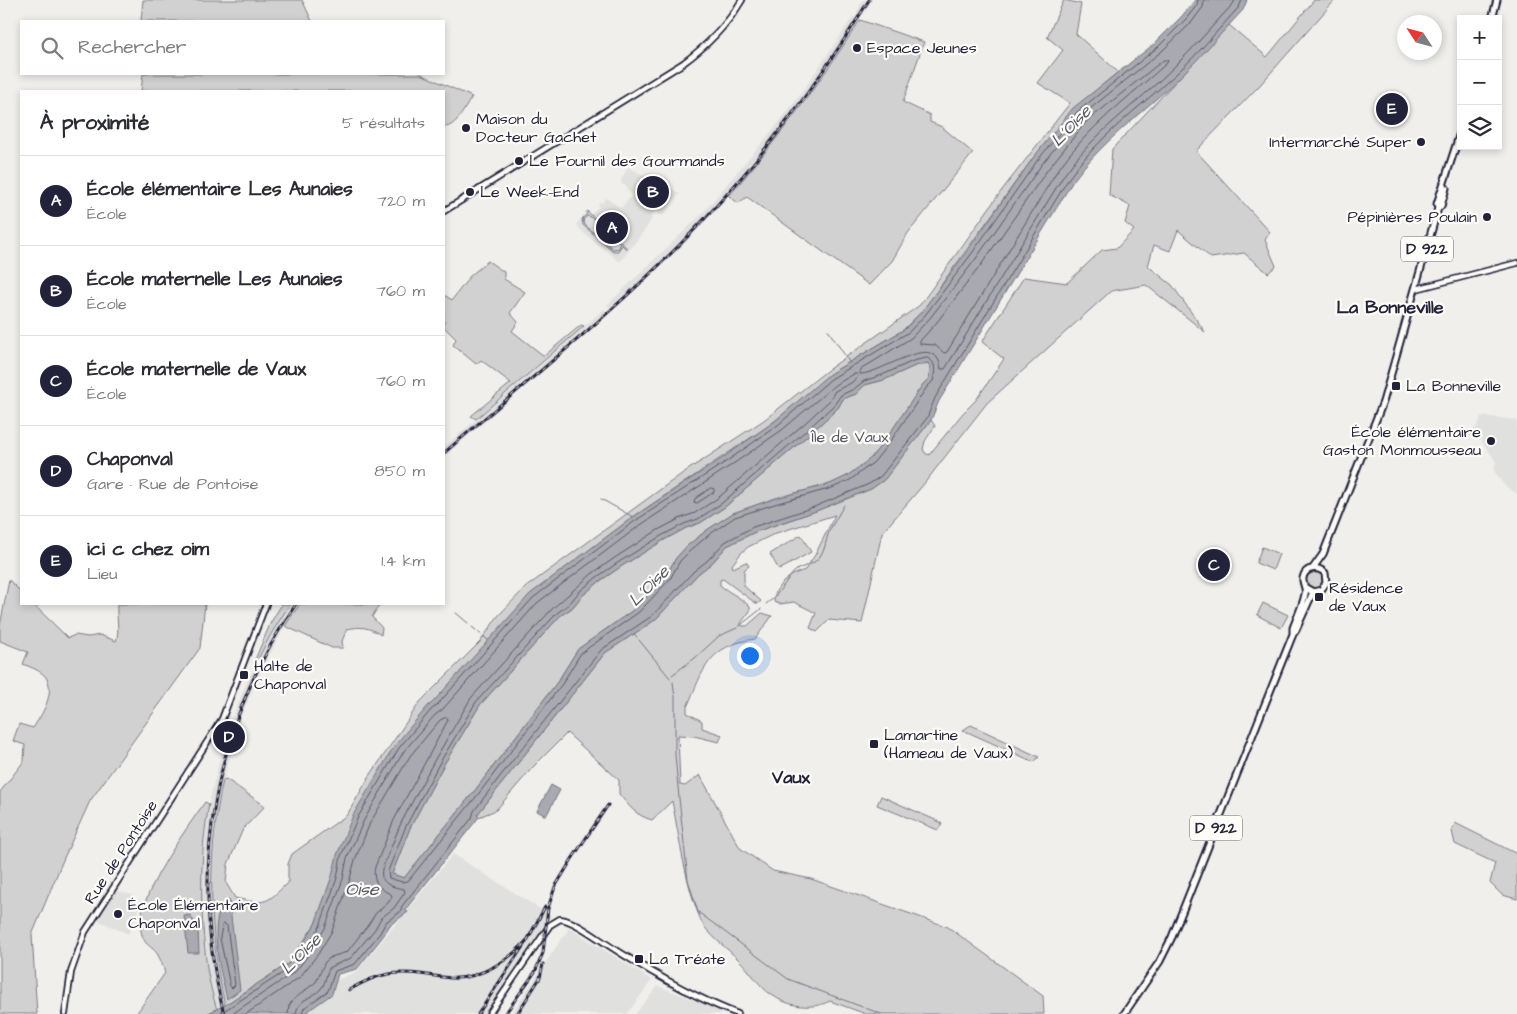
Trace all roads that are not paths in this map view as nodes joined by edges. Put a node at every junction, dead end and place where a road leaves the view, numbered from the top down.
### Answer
1 (742, 0) edge
2 (1497, 0) edge
3 (1493, 15) edge
4 (1457, 140) edge
5 (445, 210) edge
6 (1517, 263) edge
7 (1416, 289) junction
8 (1323, 554) junction
9 (1313, 568) junction
10 (1322, 570) junction
11 (1306, 588) junction
12 (1313, 592) junction
13 (266, 605) edge
14 (1293, 634) junction
15 (65, 1014) edge
16 (489, 1014) edge
17 (738, 1014) edge
18 (1124, 1014) edge

1 - 5 main road
2 - 3 main road
4 - 7 main road, D 922
6 - 7 main road
7 - 8 main road, D 922
8 - 9 main road, D 922
8 - 10 main road, D 922
9 - 10 main road
9 - 11 main road
10 - 12 main road
11 - 12 main road
11 - 14 main road, D 922
12 - 14 main road, D 922
13 - 15 main road, Rue de Pontoise
14 - 18 main road, D 922
16 - 17 main road

